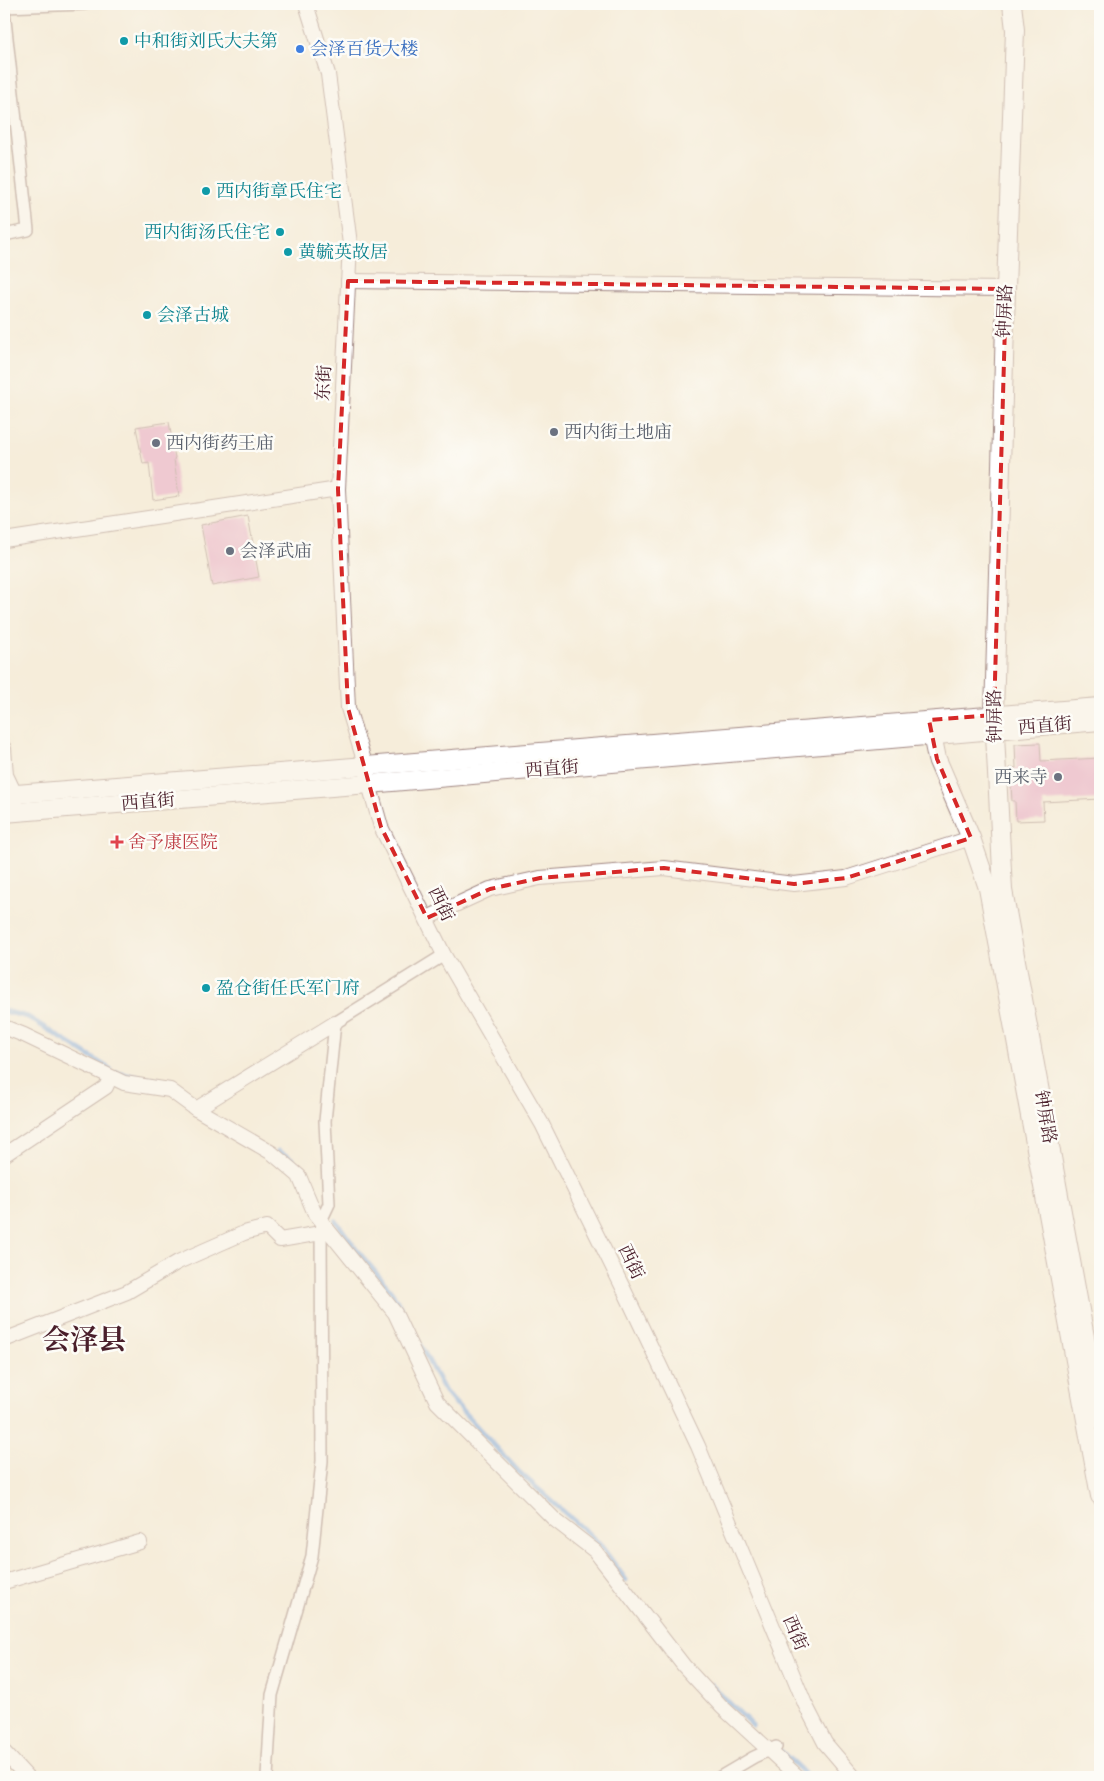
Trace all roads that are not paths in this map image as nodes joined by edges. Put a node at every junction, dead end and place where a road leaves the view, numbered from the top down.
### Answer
1 (85, 4) edge
2 (306, 4) edge
3 (1012, 4) edge
4 (4, 7) edge
5 (4, 11) edge
6 (4, 234) edge
7 (348, 281) junction
8 (1006, 289) junction
9 (338, 489) junction
10 (4, 540) edge
11 (1100, 707) edge
12 (1100, 721) edge
13 (994, 723) junction
14 (931, 728) junction
15 (4, 748) edge
16 (366, 766) junction
17 (369, 784) junction
18 (9, 794) edge
19 (10, 813) edge
20 (970, 838) junction
21 (427, 918) junction
22 (444, 955) junction
23 (335, 1023) junction
24 (4, 1027) edge
25 (110, 1078) junction
26 (196, 1109) junction
27 (4, 1155) edge
28 (321, 1227) junction
29 (4, 1340) edge
30 (1100, 1419) edge
31 (1100, 1496) edge
32 (140, 1542) dead end
33 (4, 1582) edge
34 (772, 1749) junction
35 (4, 1752) edge
36 (27, 1777) edge
37 (267, 1777) edge
38 (720, 1777) edge
39 (798, 1777) edge
40 (854, 1777) edge

1 - 4 street
2 - 7 street, 东街
3 - 8 street, 钟屏路
5 - 6 street
7 - 8 street
7 - 9 street, 东街
8 - 13 street, 钟屏路
9 - 10 street
9 - 16 street, 东街
11 - 13 street, 西直街
12 - 13 street, 西直街
13 - 14 street, 西直街
13 - 30 street, 钟屏路
14 - 16 street, 西直街
14 - 17 street, 西直街
14 - 20 street, 钟屏路
15 - 18 street
16 - 17 street, 西街
16 - 18 street, 西直街
17 - 19 street, 西直街
17 - 21 street, 西街
18 - 19 street
20 - 21 street
20 - 31 street, 钟屏路
21 - 22 street, 西街
22 - 23 street
22 - 40 street, 西街
23 - 26 street
23 - 28 street
24 - 25 street
25 - 26 street
25 - 27 street
26 - 28 street
28 - 29 street
28 - 34 street
28 - 37 street
32 - 33 street
34 - 38 street
34 - 39 street
35 - 36 street

